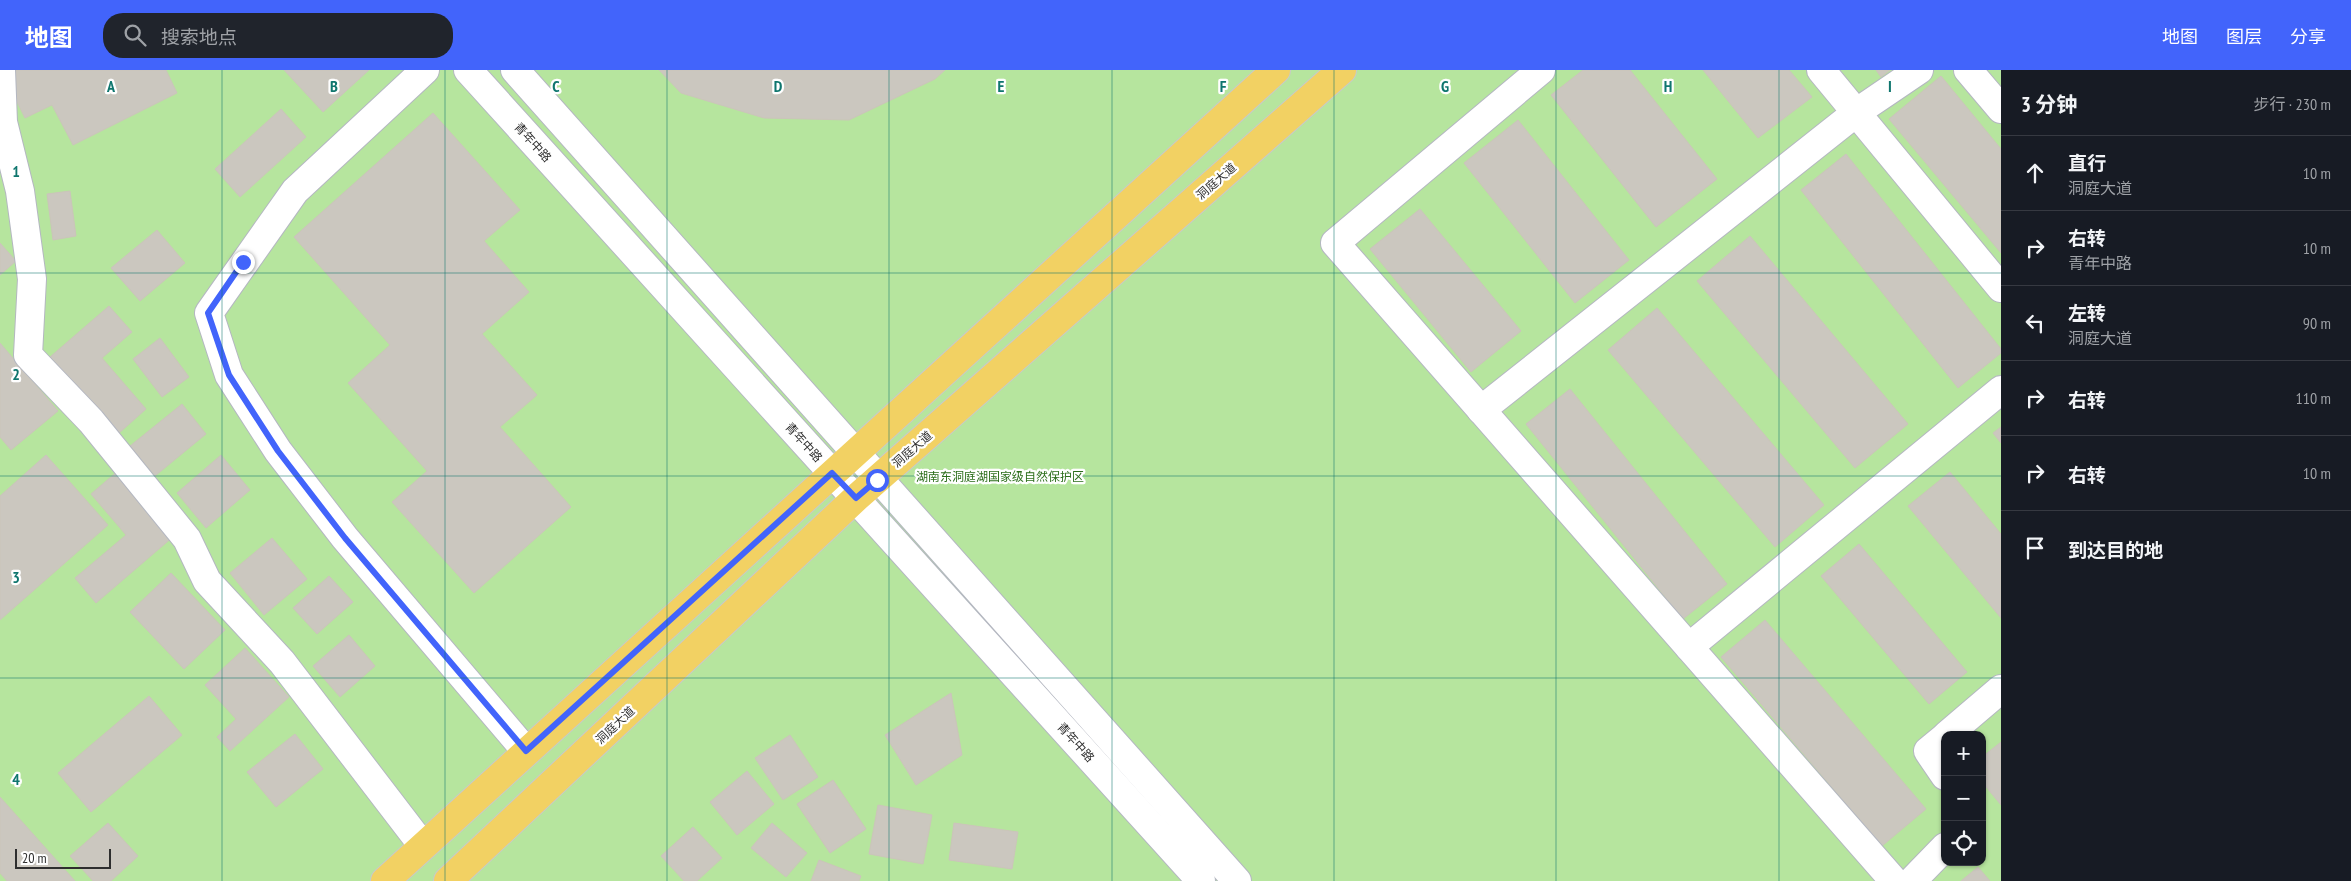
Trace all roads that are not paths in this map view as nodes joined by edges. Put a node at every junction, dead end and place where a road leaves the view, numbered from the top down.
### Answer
1 (1, 70) edge
2 (425, 70) edge
3 (468, 70) edge
4 (515, 70) edge
5 (1276, 70) edge
6 (1342, 70) edge
7 (1541, 70) edge
8 (1821, 70) edge
9 (1919, 70) edge
10 (1968, 70) edge
11 (2001, 109) edge
12 (1857, 112) junction
13 (2001, 288) edge
14 (2001, 390) edge
15 (1481, 410) junction
16 (854, 453) junction
17 (832, 473) junction
18 (877, 480) junction
19 (856, 498) junction
20 (1689, 648) junction
21 (2001, 689) edge
22 (1952, 731) edge
23 (1941, 740) edge
24 (526, 751) junction
25 (1941, 770) edge
26 (422, 846) junction
27 (1941, 851) edge
28 (384, 881) edge
29 (448, 881) edge
30 (1201, 881) edge
31 (1237, 881) edge
32 (1894, 881) edge
33 (1912, 881) edge

1 - 26 street
2 - 24 street
3 - 17 street, 青年中路
4 - 16 street
5 - 16 main road
6 - 18 main road, 洞庭大道
7 - 15 street
8 - 12 street
9 - 12 street
10 - 11 street
12 - 13 street
12 - 15 street
14 - 20 street
15 - 20 street
16 - 17 main road
16 - 18 street
17 - 19 street, 青年中路
17 - 24 main road
18 - 19 main road, 洞庭大道
18 - 31 street
19 - 29 main road, 洞庭大道
19 - 30 street, 青年中路
20 - 32 street
21 - 22 street
23 - 25 street
24 - 26 main road
26 - 28 main road
27 - 33 street

